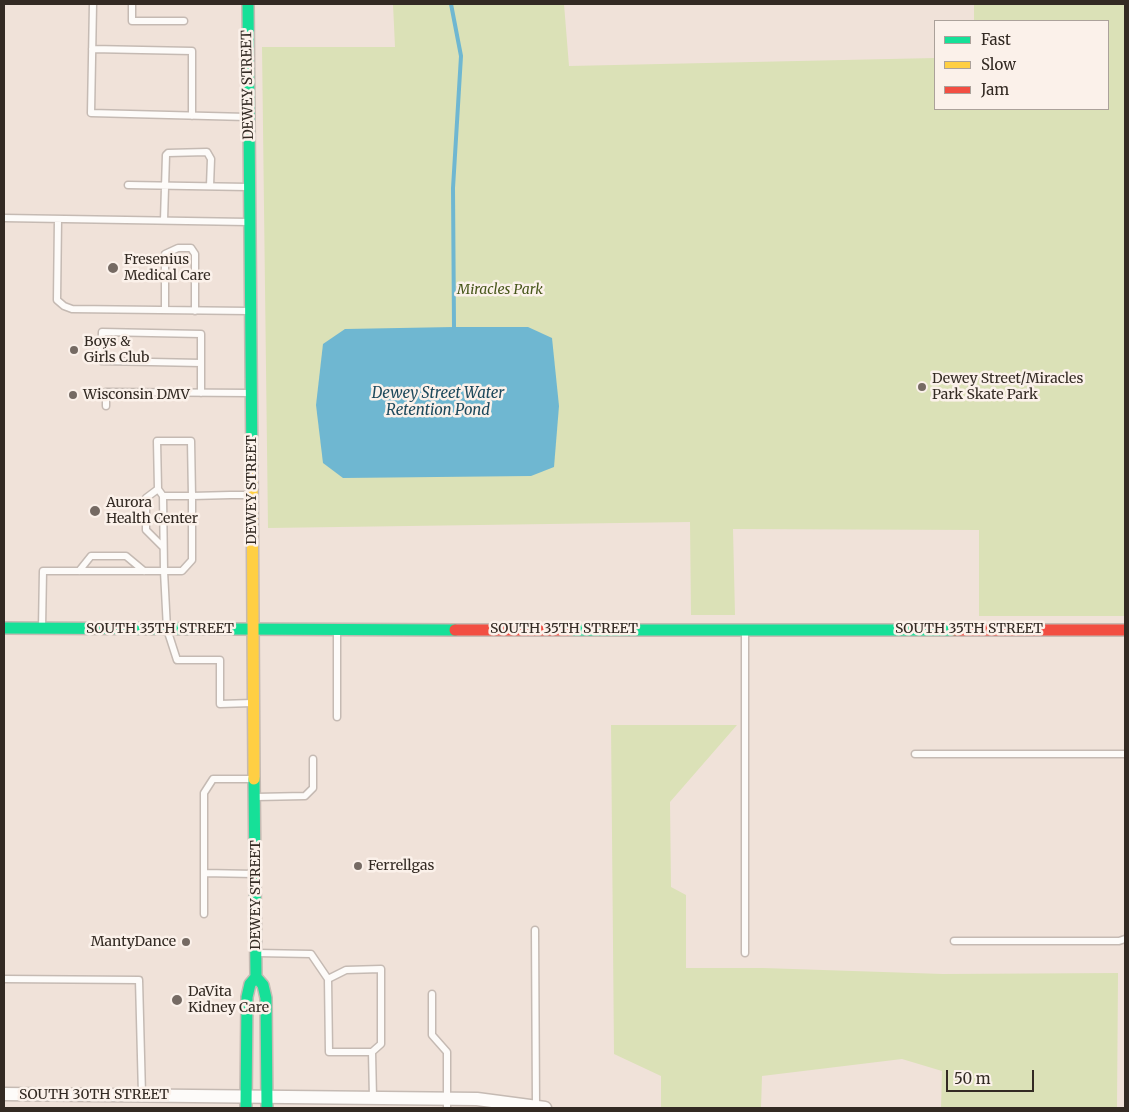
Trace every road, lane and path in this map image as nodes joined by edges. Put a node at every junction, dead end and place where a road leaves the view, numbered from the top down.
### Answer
1 (93, 4) edge
2 (132, 4) edge
3 (248, 4) edge
4 (184, 22) dead end
5 (92, 49) junction
6 (192, 116) junction
7 (249, 117) junction
8 (128, 184) dead end
9 (165, 185) junction
10 (210, 186) junction
11 (249, 187) junction
12 (4, 218) edge
13 (58, 219) junction
14 (164, 220) junction
15 (250, 222) junction
16 (165, 310) junction
17 (195, 311) junction
18 (250, 311) junction
19 (201, 363) junction
20 (201, 393) junction
21 (251, 393) junction
22 (106, 406) dead end
23 (158, 489) junction
24 (253, 495) junction
25 (163, 496) junction
26 (192, 496) junction
27 (163, 547) junction
28 (79, 571) junction
29 (144, 571) junction
30 (164, 571) junction
31 (4, 628) edge
32 (42, 629) junction
33 (167, 629) junction
34 (746, 629) junction
35 (253, 630) junction
36 (337, 630) junction
37 (1125, 630) edge
38 (254, 703) junction
39 (337, 717) dead end
40 (915, 754) dead end
41 (1125, 754) edge
42 (313, 758) dead end
43 (254, 779) junction
44 (255, 797) junction
45 (204, 873) junction
46 (256, 874) junction
47 (204, 914) dead end
48 (535, 930) dead end
49 (1125, 939) edge
50 (954, 941) dead end
51 (256, 953) junction
52 (744, 953) dead end
53 (256, 977) junction
54 (4, 979) edge
55 (328, 979) junction
56 (432, 994) dead end
57 (372, 1052) junction
58 (4, 1094) edge
59 (142, 1095) junction
60 (373, 1098) junction
61 (246, 1102) edge
62 (267, 1102) edge
63 (447, 1103) edge
64 (540, 1107) edge

1 - 5 lane
2 - 4 lane
3 - 7 street, DEWEY STREET
5 - 6 lane
5 - 6 lane
6 - 7 lane
7 - 11 street, DEWEY STREET
8 - 9 lane
9 - 10 lane
9 - 10 lane
9 - 14 lane
10 - 11 lane
11 - 15 street, DEWEY STREET
12 - 13 lane
13 - 14 lane
13 - 16 lane
14 - 15 lane
15 - 18 street, DEWEY STREET
16 - 17 lane
16 - 17 lane
17 - 18 lane
18 - 21 street, DEWEY STREET
19 - 19 lane
19 - 20 lane
20 - 21 lane
20 - 22 lane
21 - 24 street, DEWEY STREET
23 - 25 lane
23 - 26 lane
23 - 27 lane
24 - 26 lane
24 - 35 street, DEWEY STREET
25 - 26 lane
25 - 27 lane
26 - 30 lane
27 - 30 lane
28 - 29 lane
28 - 29 lane
28 - 32 lane
29 - 30 lane
30 - 33 lane
31 - 32 street, SOUTH 35TH STREET
32 - 33 street, SOUTH 35TH STREET
33 - 35 street, SOUTH 35TH STREET
33 - 38 lane
34 - 36 street, SOUTH 35TH STREET
34 - 37 street, SOUTH 35TH STREET
34 - 52 lane
35 - 36 street, SOUTH 35TH STREET
35 - 38 street, DEWEY STREET
36 - 39 lane
38 - 43 street, DEWEY STREET
40 - 41 lane
42 - 44 lane
43 - 44 street, DEWEY STREET
43 - 45 lane
44 - 46 street, DEWEY STREET
45 - 46 lane
45 - 47 lane
46 - 51 street, DEWEY STREET
48 - 64 lane
49 - 50 lane
51 - 53 street, DEWEY STREET
51 - 55 lane
53 - 61 street, DEWEY STREET
53 - 62 street, DEWEY STREET
54 - 59 lane
55 - 57 lane
55 - 57 lane
56 - 63 lane
57 - 60 lane
58 - 59 street, SOUTH 30TH STREET
59 - 61 street, SOUTH 30TH STREET
60 - 62 street, SOUTH 30TH STREET
60 - 63 street, SOUTH 30TH STREET
61 - 62 street, SOUTH 30TH STREET
63 - 64 street, SOUTH 30TH STREET

